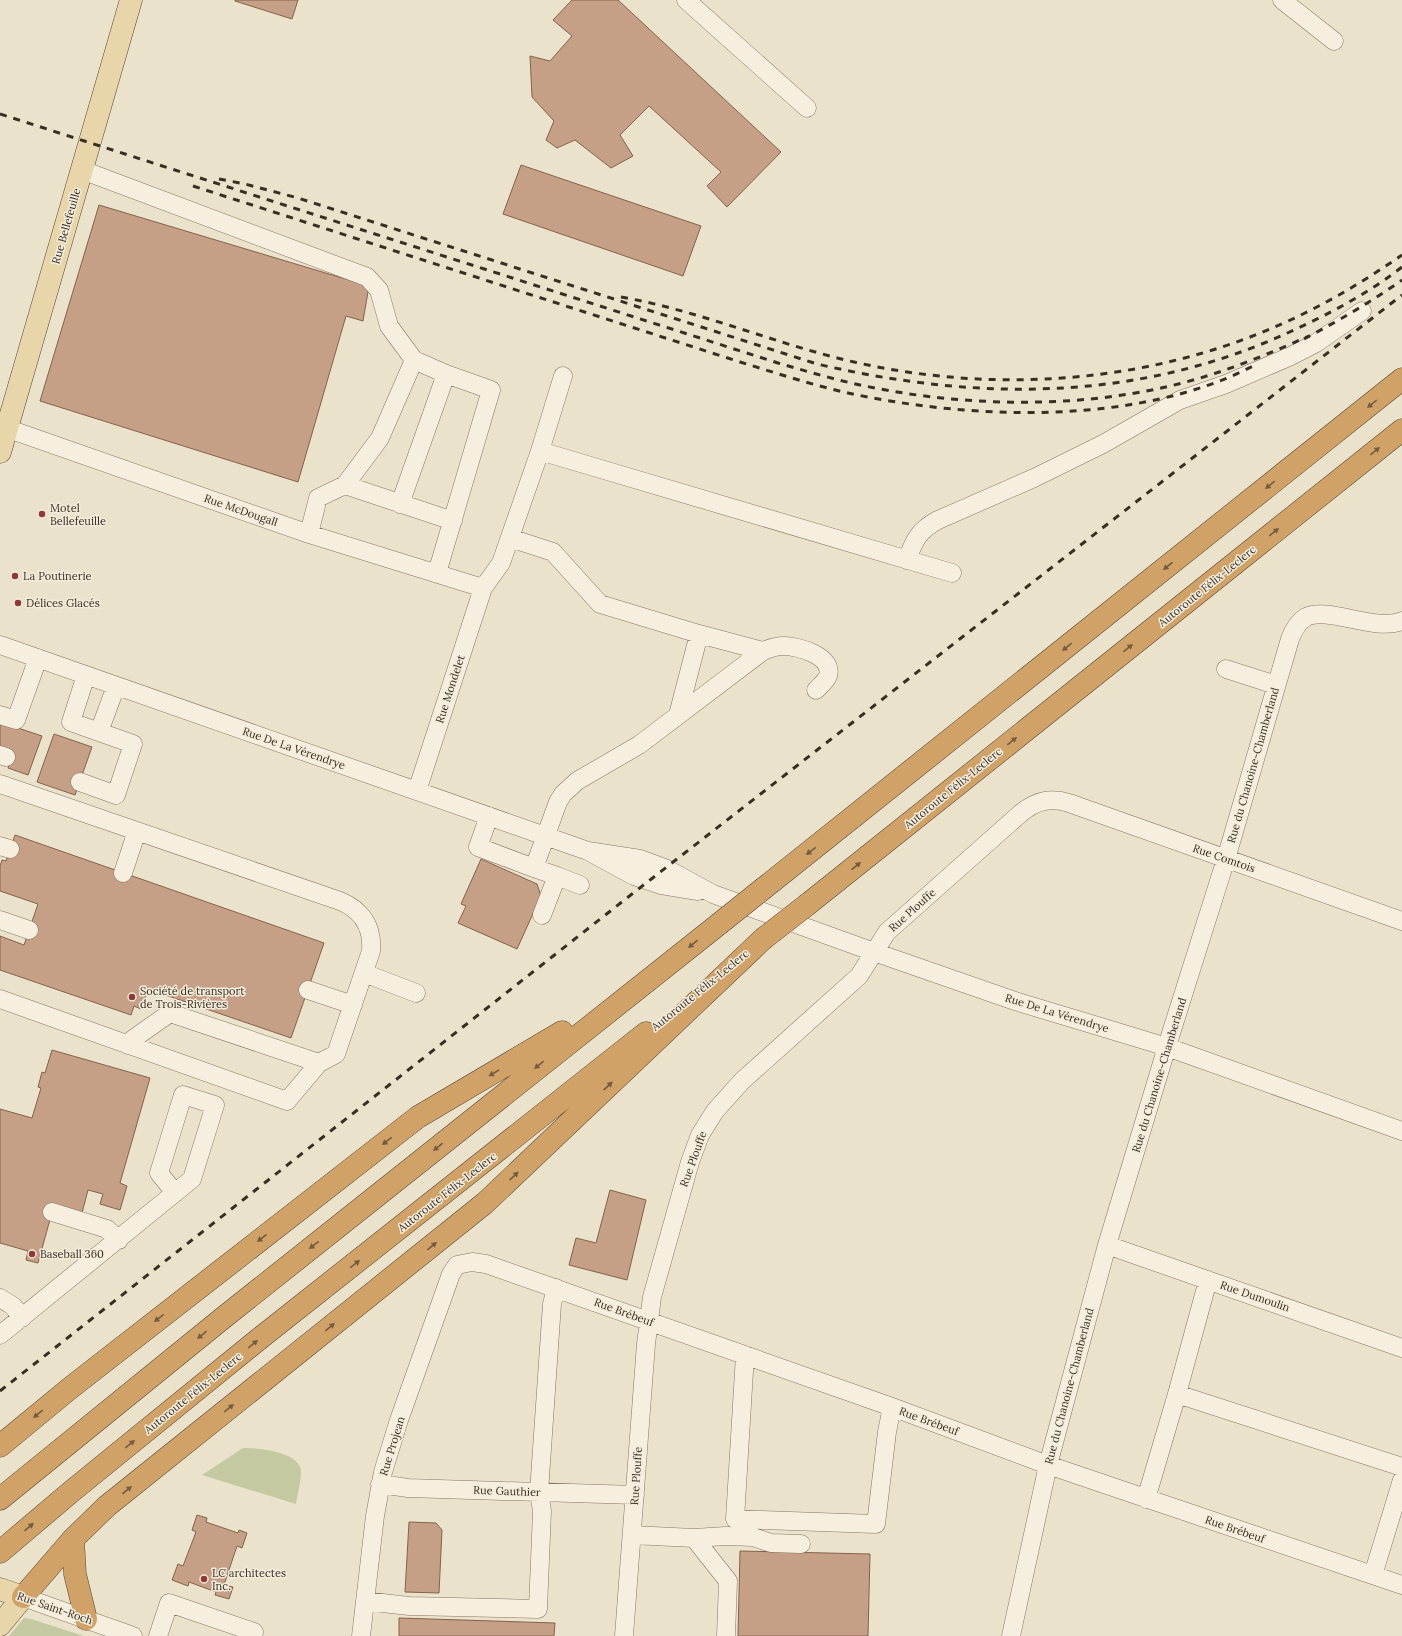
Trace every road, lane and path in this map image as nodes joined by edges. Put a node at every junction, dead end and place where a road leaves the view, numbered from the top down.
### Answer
1 (131, 0) edge
2 (686, 0) edge
3 (1282, 0) edge
4 (1334, 41) dead end
5 (807, 108) dead end
6 (82, 170) junction
7 (1362, 311) dead end
8 (414, 360) junction
9 (446, 374) junction
10 (563, 376) dead end
11 (1402, 379) edge
12 (3, 428) edge
13 (1402, 430) edge
14 (540, 451) junction
15 (0, 452) edge
16 (345, 485) junction
17 (400, 504) junction
18 (453, 521) junction
19 (309, 534) junction
20 (510, 538) junction
21 (907, 560) junction
22 (437, 573) junction
23 (952, 573) dead end
24 (483, 588) junction
25 (1401, 623) edge
26 (699, 634) junction
27 (0, 645) edge
28 (763, 651) junction
29 (38, 658) junction
30 (1226, 669) dead end
31 (86, 675) junction
32 (1276, 684) junction
33 (116, 686) junction
34 (816, 690) dead end
35 (678, 716) junction
36 (10, 720) edge
37 (99, 732) junction
38 (80, 782) dead end
39 (0, 784) edge
40 (417, 791) junction
41 (1045, 800) joint
42 (489, 816) junction
43 (137, 831) junction
44 (545, 836) junction
45 (1226, 859) junction
46 (534, 868) junction
47 (123, 873) dead end
48 (557, 876) junction
49 (580, 885) dead end
50 (542, 915) dead end
51 (0, 920) edge
52 (1402, 921) edge
53 (29, 930) dead end
54 (763, 939) junction
55 (874, 952) junction
56 (364, 973) junction
57 (636, 989) junction
58 (308, 990) dead end
59 (416, 993) dead end
60 (0, 999) edge
61 (353, 1005) junction
62 (128, 1044) junction
63 (1167, 1047) junction
64 (319, 1063) junction
65 (1402, 1131) edge
66 (175, 1193) junction
67 (52, 1212) dead end
68 (119, 1240) junction
69 (1107, 1245) junction
70 (457, 1265) joint
71 (1208, 1280) junction
72 (556, 1288) junction
73 (0, 1298) edge
74 (22, 1318) junction
75 (648, 1321) junction
76 (0, 1335) edge
77 (1402, 1348) edge
78 (744, 1355) junction
79 (1177, 1394) junction
80 (892, 1408) junction
81 (0, 1446) edge
82 (1048, 1465) junction
83 (1402, 1467) edge
84 (1402, 1480) edge
85 (380, 1484) junction
86 (539, 1492) junction
87 (635, 1495) junction
88 (0, 1499) edge
89 (1146, 1499) junction
90 (632, 1535) junction
91 (694, 1538) junction
92 (805, 1538) dead end
93 (72, 1539) junction
94 (0, 1552) edge
95 (1373, 1575) junction
96 (1402, 1585) edge
97 (0, 1589) edge
98 (23, 1597) junction
99 (365, 1601) junction
100 (86, 1619) junction
101 (0, 1625) edge
102 (105, 1631) edge
103 (133, 1636) edge
104 (158, 1636) edge
105 (253, 1636) edge
106 (361, 1636) edge
107 (624, 1636) edge
108 (726, 1636) edge
109 (1011, 1636) edge

1 - 6 main road, Rue Bellefeuille
2 - 5 street
3 - 4 street
6 - 8 street
6 - 12 main road, Rue Bellefeuille
7 - 21 street
8 - 9 street
8 - 16 street
9 - 17 street
9 - 18 street
10 - 14 street, Rue Mondelet
11 -> 57 highway, bridge
12 - 15 main road, Rue Bellefeuille
12 - 19 street, Rue McDougall
54 -> 13 highway, Autoroute Félix-Leclerc, bridge
14 - 20 street, Rue Mondelet
14 - 21 street
16 - 17 street
16 - 19 street
17 - 18 street
18 - 22 street
19 - 22 street, Rue McDougall
20 - 24 street, Rue Mondelet
20 - 26 street
21 - 23 street
22 - 24 street, Rue McDougall
24 - 40 street, Rue Mondelet
25 - 32 street, Rue du Chanoine-Chamberland
26 - 28 street
26 - 35 street
27 - 29 street, Rue De La Vérendrye
28 - 34 street
28 - 35 street
29 - 31 street, Rue De La Vérendrye
29 - 36 street
30 - 32 street
31 - 33 street, Rue De La Vérendrye
31 - 37 street
32 - 45 street, Rue du Chanoine-Chamberland
33 - 37 street
33 - 40 street, Rue De La Vérendrye
35 - 44 street
37 - 38 street
39 - 43 street
40 - 42 street, Rue De La Vérendrye
41 - 45 street, Rue Comtois
41 - 55 street, Rue Plouffe
42 - 44 street, Rue De La Vérendrye
42 - 46 street
43 - 47 street
43 - 56 street
44 - 46 street
44 - 55 street, Rue De La Vérendrye
45 - 52 street, Rue Comtois
45 - 63 street, Rue du Chanoine-Chamberland
46 - 48 street
48 - 49 street
48 - 50 street
51 - 53 street
93 -> 54 highway
94 -> 54 highway, Autoroute Félix-Leclerc
55 - 63 street, Rue De La Vérendrye
55 - 75 street, Rue Plouffe
56 - 59 street
56 - 61 street
57 -> 81 highway
57 -> 88 highway
58 - 61 street
60 - 62 street
61 - 64 street
62 - 64 street
62 - 64 street
63 - 65 street, Rue De La Vérendrye
63 - 69 street, Rue du Chanoine-Chamberland
66 - 66 street
66 - 68 street
67 - 68 street
68 - 74 street
69 - 71 street, Rue Dumoulin
69 - 82 street, Rue du Chanoine-Chamberland
70 - 72 street, Rue Brébeuf
70 - 85 street, Rue Projean
71 - 77 street, Rue Dumoulin
71 - 79 street
72 - 75 street, Rue Brébeuf
72 - 86 street
73 - 74 street
74 - 76 street
75 - 78 street, Rue Brébeuf
75 - 87 street, Rue Plouffe
78 - 80 street, Rue Brébeuf
78 - 80 street
79 - 83 street
79 - 89 street
80 - 82 street, Rue Brébeuf
82 - 89 street, Rue Brébeuf
82 - 109 street, Rue du Chanoine-Chamberland
84 - 95 street
85 - 86 street, Rue Gauthier
85 - 99 street, Rue Projean
86 - 87 street, Rue Gauthier
86 - 99 street
87 - 90 street, Rue Plouffe
89 - 95 street, Rue Brébeuf
90 - 91 street
90 - 107 street, Rue Plouffe
91 - 92 street
91 - 108 street
93 - 98 highway
93 - 100 highway
95 - 96 street, Rue Brébeuf
97 - 98 main road, Rue Saint-Roch
98 - 100 street, Rue Saint-Roch
98 - 101 main road
99 - 106 street, Rue Projean
100 - 102 street, Rue Saint-Roch
102 - 103 street, Rue Saint-Roch
104 - 105 street

